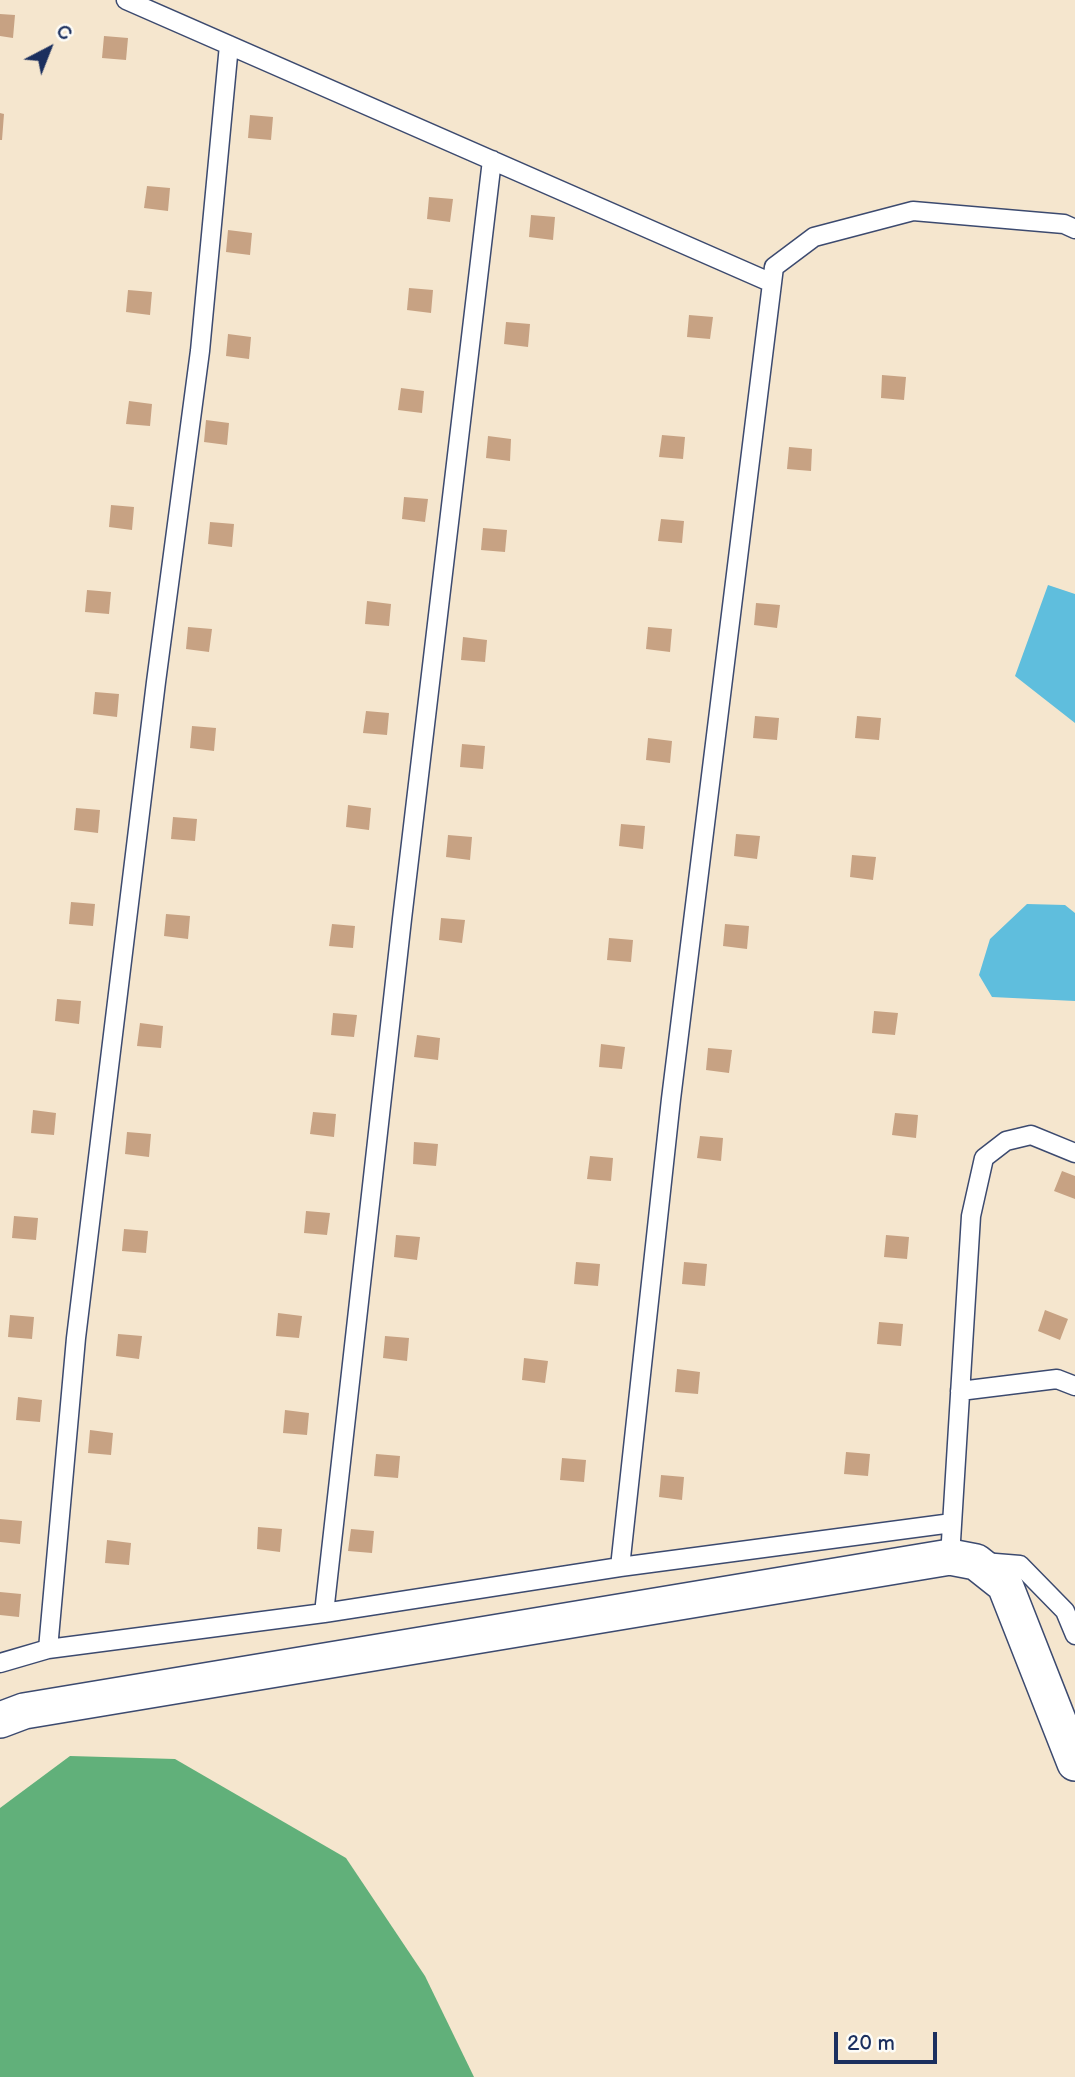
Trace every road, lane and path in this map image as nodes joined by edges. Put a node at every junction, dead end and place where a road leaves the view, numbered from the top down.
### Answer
1 (126, 0) edge
2 (229, 45) junction
3 (492, 160) junction
4 (1075, 229) edge
5 (772, 283) junction
6 (1075, 1153) edge
7 (1075, 1386) edge
8 (960, 1391) junction
9 (952, 1523) junction
10 (963, 1560) junction
11 (620, 1567) junction
12 (324, 1613) junction
13 (1070, 1615) edge
14 (1075, 1635) edge
15 (48, 1649) junction
16 (0, 1663) edge
17 (0, 1720) edge
18 (1075, 1763) edge

1 - 2 lane
2 - 3 lane
2 - 15 lane
3 - 5 lane
3 - 12 lane
4 - 5 lane
5 - 11 lane
6 - 8 lane
7 - 8 lane
8 - 9 lane
9 - 10 lane
9 - 11 lane
10 - 13 lane
10 - 17 street
10 - 18 street
11 - 12 lane
12 - 15 lane
13 - 14 lane
15 - 16 lane

